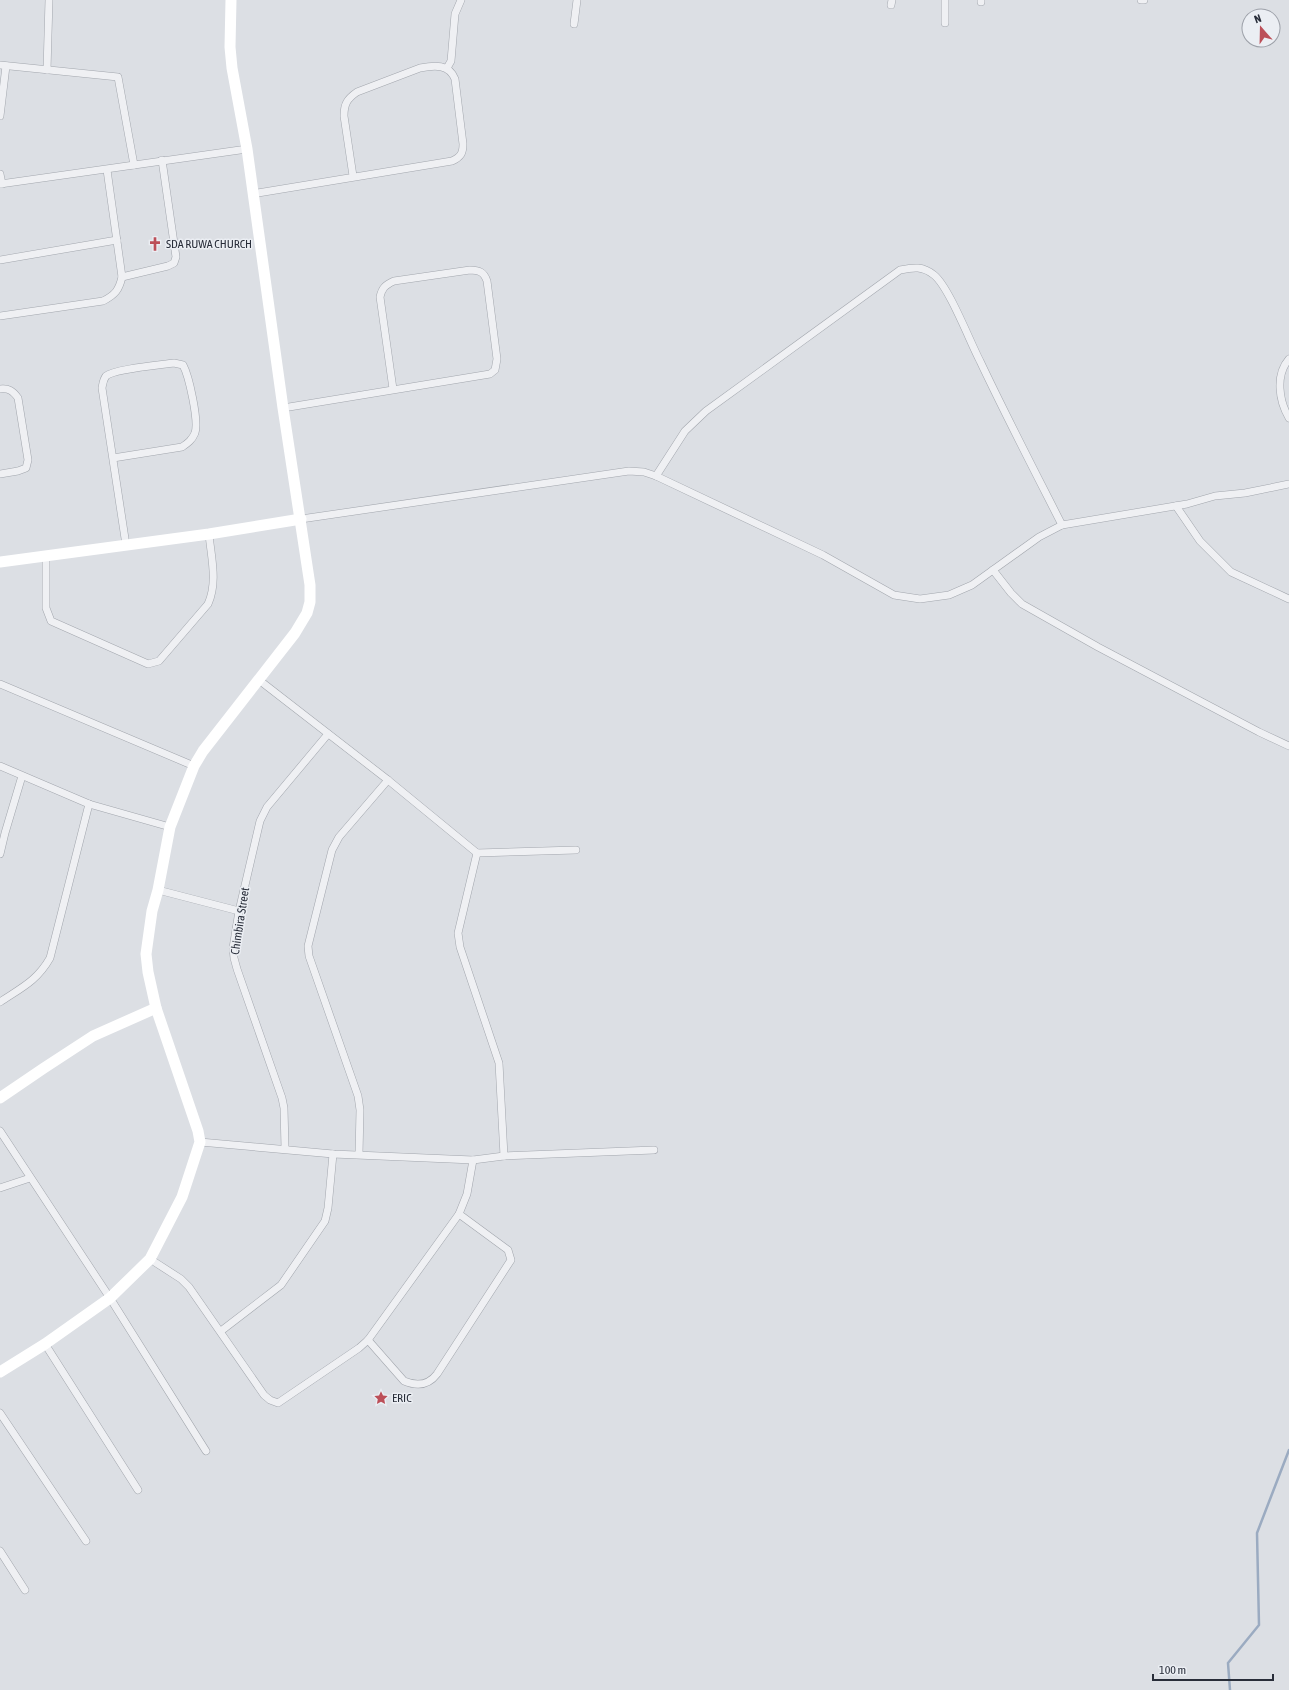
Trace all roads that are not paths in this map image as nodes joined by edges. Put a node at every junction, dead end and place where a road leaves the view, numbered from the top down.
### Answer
1 (49, 0) edge
2 (231, 0) edge
3 (461, 0) edge
4 (577, 0) edge
5 (945, 0) edge
6 (945, 23) dead end
7 (574, 24) dead end
8 (3, 66) edge
9 (447, 68) junction
10 (47, 70) junction
11 (0, 116) edge
12 (247, 149) junction
13 (162, 160) junction
14 (134, 164) junction
15 (107, 170) junction
16 (0, 174) edge
17 (353, 176) junction
18 (1, 184) edge
19 (252, 194) junction
20 (117, 240) junction
21 (0, 260) edge
22 (122, 277) junction
23 (0, 316) edge
24 (1289, 359) edge
25 (0, 389) edge
26 (393, 389) junction
27 (283, 408) junction
28 (1289, 418) edge
29 (113, 458) junction
30 (0, 474) edge
31 (656, 476) junction
32 (1289, 484) edge
33 (1176, 506) junction
34 (301, 519) junction
35 (1062, 525) junction
36 (209, 534) junction
37 (126, 545) junction
38 (46, 557) junction
39 (0, 562) edge
40 (993, 570) junction
41 (1289, 599) edge
42 (259, 680) junction
43 (0, 684) edge
44 (328, 734) junction
45 (1289, 746) edge
46 (0, 766) edge
47 (194, 766) junction
48 (22, 776) junction
49 (388, 780) junction
50 (89, 804) junction
51 (170, 827) junction
52 (576, 850) dead end
53 (477, 853) junction
54 (0, 854) edge
55 (158, 890) junction
56 (239, 911) junction
57 (0, 1002) edge
58 (156, 1008) junction
59 (0, 1098) edge
60 (0, 1131) edge
61 (200, 1142) junction
62 (284, 1148) junction
63 (654, 1150) dead end
64 (333, 1154) junction
65 (358, 1154) junction
66 (504, 1156) junction
67 (473, 1160) junction
68 (30, 1178) junction
69 (0, 1188) edge
70 (459, 1214) junction
71 (150, 1259) junction
72 (110, 1298) junction
73 (221, 1331) junction
74 (368, 1340) junction
75 (45, 1344) junction
76 (0, 1372) edge
77 (0, 1413) edge
78 (206, 1451) dead end
79 (138, 1490) dead end
80 (86, 1541) dead end
81 (0, 1551) edge
82 (25, 1590) dead end

1 - 10 street
2 - 12 street
3 - 9 street
4 - 7 street
5 - 6 street
8 - 10 street
8 - 11 street
9 - 17 street
9 - 17 street
10 - 14 street
12 - 13 street
12 - 19 street
13 - 14 street
13 - 22 street
14 - 15 street
15 - 18 street
15 - 20 street
16 - 18 street
17 - 19 street
19 - 27 street
20 - 21 street
20 - 22 street
22 - 23 street
24 - 28 street
25 - 30 street
26 - 26 street
26 - 27 street
27 - 34 street
29 - 29 street
29 - 37 street
31 - 34 street
31 - 35 street
31 - 40 street
32 - 33 street
33 - 35 street
33 - 41 street
34 - 36 street
34 - 42 street
35 - 40 street
36 - 37 street
36 - 38 street
37 - 38 street
38 - 39 street
40 - 45 street
42 - 44 street
42 - 47 street
43 - 47 street
44 - 49 street
44 - 56 street, Chimbira Street
46 - 48 street
47 - 51 street
48 - 50 street
48 - 54 street
49 - 53 street
49 - 65 street
50 - 51 street
50 - 57 street
51 - 55 street
52 - 53 street
53 - 66 street
55 - 56 street
55 - 58 street
56 - 62 street, Chimbira Street
58 - 59 street
58 - 61 street
60 - 68 street
61 - 62 street
61 - 71 street
62 - 64 street
63 - 66 street
64 - 65 street
64 - 73 street
65 - 67 street
66 - 67 street
67 - 70 street
68 - 69 street
68 - 72 street
70 - 74 street
70 - 74 street
71 - 72 street
71 - 73 street
72 - 75 street
72 - 78 street
73 - 74 street
75 - 76 street
75 - 79 street
77 - 80 street
81 - 82 street

